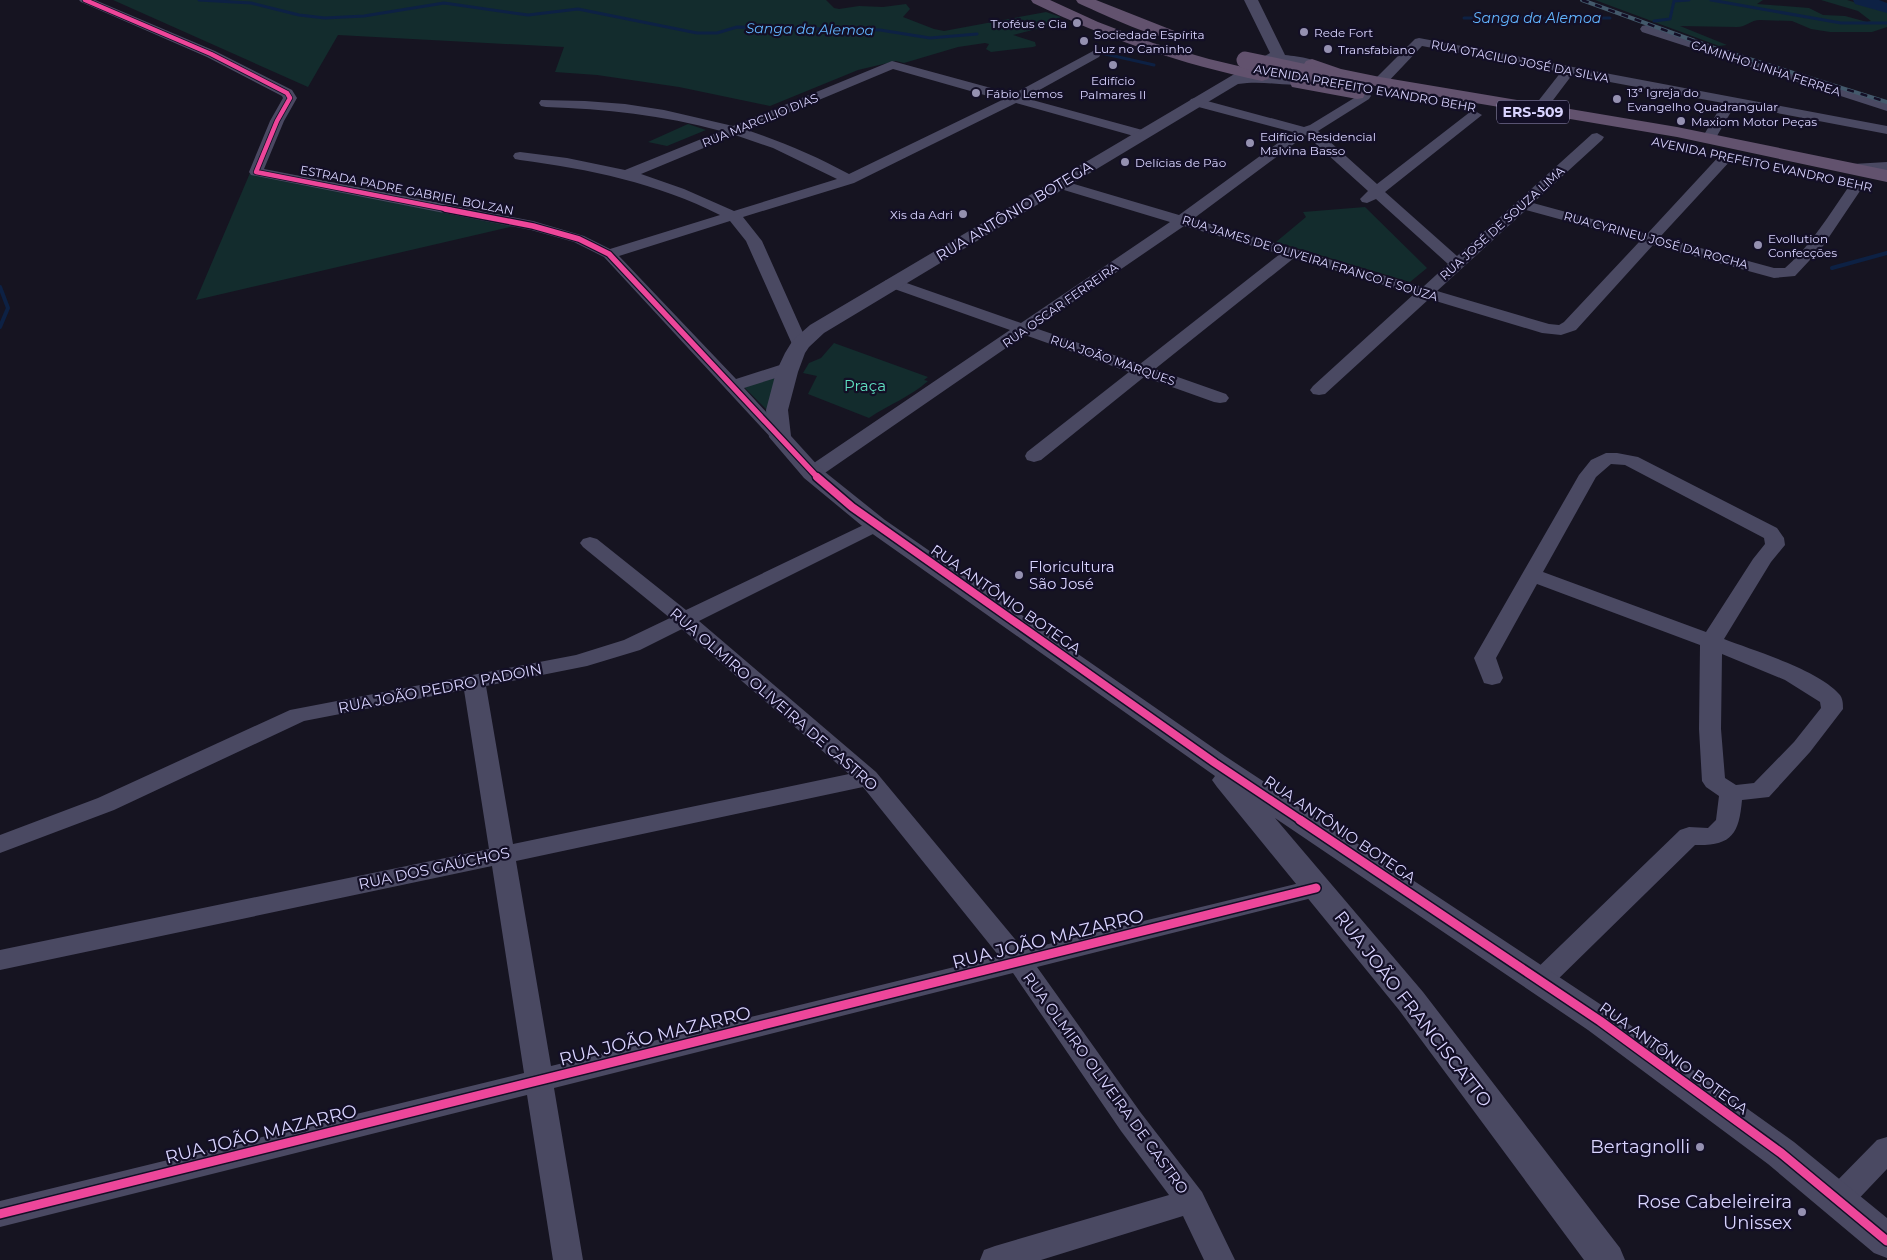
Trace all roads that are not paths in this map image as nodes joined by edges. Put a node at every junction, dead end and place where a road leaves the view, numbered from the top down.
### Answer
1 (85, 0) edge
2 (1038, 0) edge
3 (1055, 0) edge
4 (1071, 0) edge
5 (1083, 0) edge
6 (1250, 0) edge
7 (1263, 0) edge
8 (1266, 17) junction
9 (1646, 29) dead end
10 (1186, 40) dead end
11 (1095, 54) dead end
12 (1270, 58) junction
13 (1308, 63) junction
14 (1243, 68) junction
15 (1569, 70) junction
16 (1331, 81) junction
17 (1380, 82) junction
18 (1298, 83) junction
19 (1356, 94) junction
20 (1014, 99) junction
21 (1392, 100) dead end
22 (1731, 101) junction
23 (1196, 102) junction
24 (546, 103) dead end
25 (1887, 107) edge
26 (1539, 109) junction
27 (1457, 112) dead end
28 (1475, 115) junction
29 (1494, 118) dead end
30 (734, 130) junction
31 (1887, 130) edge
32 (1303, 131) junction
33 (1578, 133) dead end
34 (1141, 134) junction
35 (1605, 138) joint
36 (1705, 144) junction
37 (1657, 146) dead end
38 (520, 156) dead end
39 (1727, 156) junction
40 (1886, 169) edge
41 (628, 174) junction
42 (1855, 176) junction
43 (849, 180) junction
44 (1059, 184) junction
45 (1372, 195) junction
46 (1522, 204) junction
47 (733, 216) junction
48 (1182, 220) junction
49 (1649, 239) junction
50 (1291, 252) junction
51 (609, 254) junction
52 (1452, 269) junction
53 (892, 283) junction
54 (1426, 293) junction
55 (1024, 329) junction
56 (800, 344) junction
57 (789, 368) junction
58 (1142, 370) junction
59 (732, 386) junction
60 (1319, 390) dead end
61 (1220, 398) dead end
62 (780, 437) junction
63 (1034, 456) dead end
64 (812, 473) junction
65 (876, 525) junction
66 (590, 543) dead end
67 (1532, 575) junction
68 (684, 620) junction
69 (1711, 642) junction
70 (1492, 678) dead end
71 (474, 681) junction
72 (1215, 763) junction
73 (868, 778) junction
74 (1731, 793) junction
75 (0, 844) edge
76 (502, 853) junction
77 (1316, 888) junction
78 (0, 960) edge
79 (1019, 962) junction
80 (1541, 980) junction
81 (538, 1081) junction
82 (1887, 1149) edge
83 (1838, 1200) junction
84 (1191, 1201) junction
85 (0, 1214) edge
86 (1887, 1241) edge
87 (568, 1260) edge
88 (995, 1260) edge
89 (1220, 1260) edge
90 (1606, 1260) edge

1 - 51 street, ESTRADA PADRE GABRIEL BOLZAN
2 - 14 highway, ERS-509
3 - 14 highway, AVENIDA PREFEITO EVANDRO BEHR / ERS-509
4 - 14 highway, AVENIDA PREFEITO EVANDRO BEHR / ERS-509
5 - 10 highway
6 - 8 street
7 - 8 street
8 - 12 street
8 - 13 street
9 - 25 street, CAMINHO LINHA FERREA
11 - 20 street
12 - 13 street, AVENIDA PREFEITO EVANDRO BEHR / ERS-509
12 - 14 highway, ERS-509
12 - 14 street, RUA ANTÔNIO BOTEGA
13 - 17 highway, ERS-509
13 - 18 street
14 - 16 highway, AVENIDA PREFEITO EVANDRO BEHR / ERS-509
14 - 18 street, AVENIDA PREFEITO EVANDRO BEHR / ERS-509
14 - 23 street, RUA ANTÔNIO BOTEGA
15 - 17 street, RUA OTACILIO JOSÉ DA SILVA
15 - 22 street, RUA OTACILIO JOSÉ DA SILVA
15 - 26 street
16 - 36 highway, AVENIDA PREFEITO EVANDRO BEHR / ERS-509
16 - 40 highway, AVENIDA PREFEITO EVANDRO BEHR / ERS-509
17 - 26 highway, ERS-509
18 - 19 highway, ERS-509
19 - 21 highway, ERS-509
19 - 32 street, RUA OSCAR FERREIRA
20 - 30 street, RUA MARCILIO DIAS
20 - 34 street
20 - 43 street
22 - 31 street, RUA OTACILIO JOSÉ DA SILVA
22 - 36 street
23 - 32 street
23 - 34 street, RUA ANTÔNIO BOTEGA
24 - 30 street
26 - 36 highway, ERS-509
27 - 28 highway, ERS-509
28 - 29 highway, ERS-509
28 - 45 street
30 - 41 street, RUA MARCILIO DIAS
30 - 43 street
32 - 45 street
32 - 48 street, RUA OSCAR FERREIRA
33 - 35 highway, ERS-509
34 - 44 street, RUA ANTÔNIO BOTEGA
35 - 46 street, RUA JOSÉ DE SOUZA LIMA
36 - 37 highway, ERS-509
36 - 39 highway, AVENIDA PREFEITO EVANDRO BEHR / ERS-509
36 - 42 highway, ERS-509
38 - 41 street
39 - 42 highway, AVENIDA PREFEITO EVANDRO BEHR / ERS-509
39 - 49 street
40 - 42 highway, AVENIDA PREFEITO EVANDRO BEHR / ERS-509
40 - 42 street
41 - 47 street
42 - 49 street, RUA CYRINEU JOSÉ DA ROCHA
43 - 47 street
44 - 48 street, RUA JAMES DE OLIVEIRA FRANCO E SOUZA
44 - 53 street, RUA ANTÔNIO BOTEGA
45 - 52 street
46 - 49 street, RUA CYRINEU JOSÉ DA ROCHA
46 - 52 street, RUA JOSÉ DE SOUZA LIMA
47 - 51 street
47 - 56 street
48 - 50 street, RUA JAMES DE OLIVEIRA FRANCO E SOUZA
48 - 55 street, RUA OSCAR FERREIRA
49 - 54 street, RUA JAMES DE OLIVEIRA FRANCO E SOUZA
50 - 54 street, RUA JAMES DE OLIVEIRA FRANCO E SOUZA
50 - 58 street
51 - 59 street, ESTRADA PADRE GABRIEL BOLZAN
52 - 54 street, RUA JOSÉ DE SOUZA LIMA
53 - 55 street, RUA JOÃO MARQUES
53 - 56 street, RUA ANTÔNIO BOTEGA
54 - 60 street, RUA JOSÉ DE SOUZA LIMA
55 - 58 street, RUA JOÃO MARQUES
55 - 64 street, RUA OSCAR FERREIRA
56 - 57 street, RUA ANTÔNIO BOTEGA
57 - 59 street
57 - 62 street, RUA ANTÔNIO BOTEGA
58 - 61 street, RUA JOÃO MARQUES
58 - 63 street
59 - 62 street, ESTRADA PADRE GABRIEL BOLZAN
62 - 64 street, RUA ANTÔNIO BOTEGA
64 - 65 street, RUA ANTÔNIO BOTEGA
65 - 68 street, RUA JOÃO PEDRO PADOIN
65 - 72 street, RUA ANTÔNIO BOTEGA
66 - 68 street, RUA OLMIRO OLIVEIRA DE CASTRO
67 - 69 street
67 - 69 street
67 - 70 street
68 - 71 street, RUA JOÃO PEDRO PADOIN
68 - 73 street, RUA OLMIRO OLIVEIRA DE CASTRO
69 - 74 street
69 - 74 street
71 - 75 street, RUA JOÃO PEDRO PADOIN
71 - 76 street
72 - 77 street, RUA JOÃO FRANCISCATTO
72 - 80 street, RUA ANTÔNIO BOTEGA
73 - 76 street, RUA DOS GAÚCHOS
73 - 79 street, RUA OLMIRO OLIVEIRA DE CASTRO
74 - 80 street
76 - 78 street, RUA DOS GAÚCHOS
76 - 81 street
77 - 79 street, RUA JOÃO MAZARRO
77 - 90 street, RUA JOÃO FRANCISCATTO
79 - 81 street, RUA JOÃO MAZARRO
79 - 84 street, RUA OLMIRO OLIVEIRA DE CASTRO
80 - 83 street, RUA ANTÔNIO BOTEGA
81 - 85 street, RUA JOÃO MAZARRO
81 - 87 street
82 - 83 street
83 - 86 street, RUA ANTÔNIO BOTEGA
84 - 88 street
84 - 89 street, RUA OLMIRO OLIVEIRA DE CASTRO

